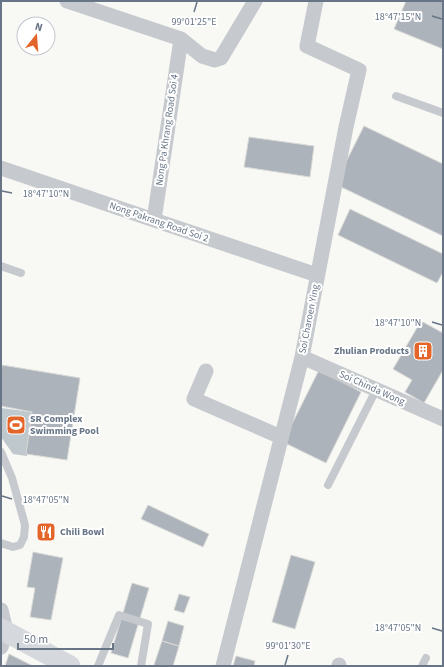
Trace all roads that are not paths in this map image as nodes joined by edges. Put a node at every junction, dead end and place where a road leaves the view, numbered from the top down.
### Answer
1 (67, 1) edge
2 (255, 1) edge
3 (316, 1) edge
4 (181, 39) junction
5 (396, 96) dead end
6 (443, 113) edge
7 (1, 168) edge
8 (154, 220) junction
9 (1, 266) edge
10 (21, 273) dead end
11 (317, 275) junction
12 (302, 357) junction
13 (206, 371) dead end
14 (376, 390) junction
15 (443, 419) edge
16 (281, 437) junction
17 (1, 452) edge
18 (328, 485) dead end
19 (1, 543) edge
20 (1, 610) edge
21 (3, 636) edge
22 (426, 658) dead end
23 (70, 666) edge
24 (98, 666) edge
25 (141, 666) edge
26 (223, 666) edge
27 (422, 666) edge

1 - 4 street
2 - 4 street
3 - 11 street, Soi Charoen Ying
4 - 8 street, Nong Pa Khrang Road Soi 4
5 - 6 lane
7 - 8 street, Nong Pakrang Road Soi 2
8 - 11 street, Nong Pakrang Road Soi 2
9 - 10 lane
11 - 12 street, Soi Charoen Ying
12 - 14 street, Soi Chinda Wong
12 - 16 street, Soi Charoen Ying
13 - 16 street
14 - 15 street, Soi Chinda Wong
14 - 18 lane
16 - 26 street, Soi Charoen Ying
17 - 19 lane
20 - 21 street
21 - 23 main road
22 - 27 lane
24 - 25 lane

